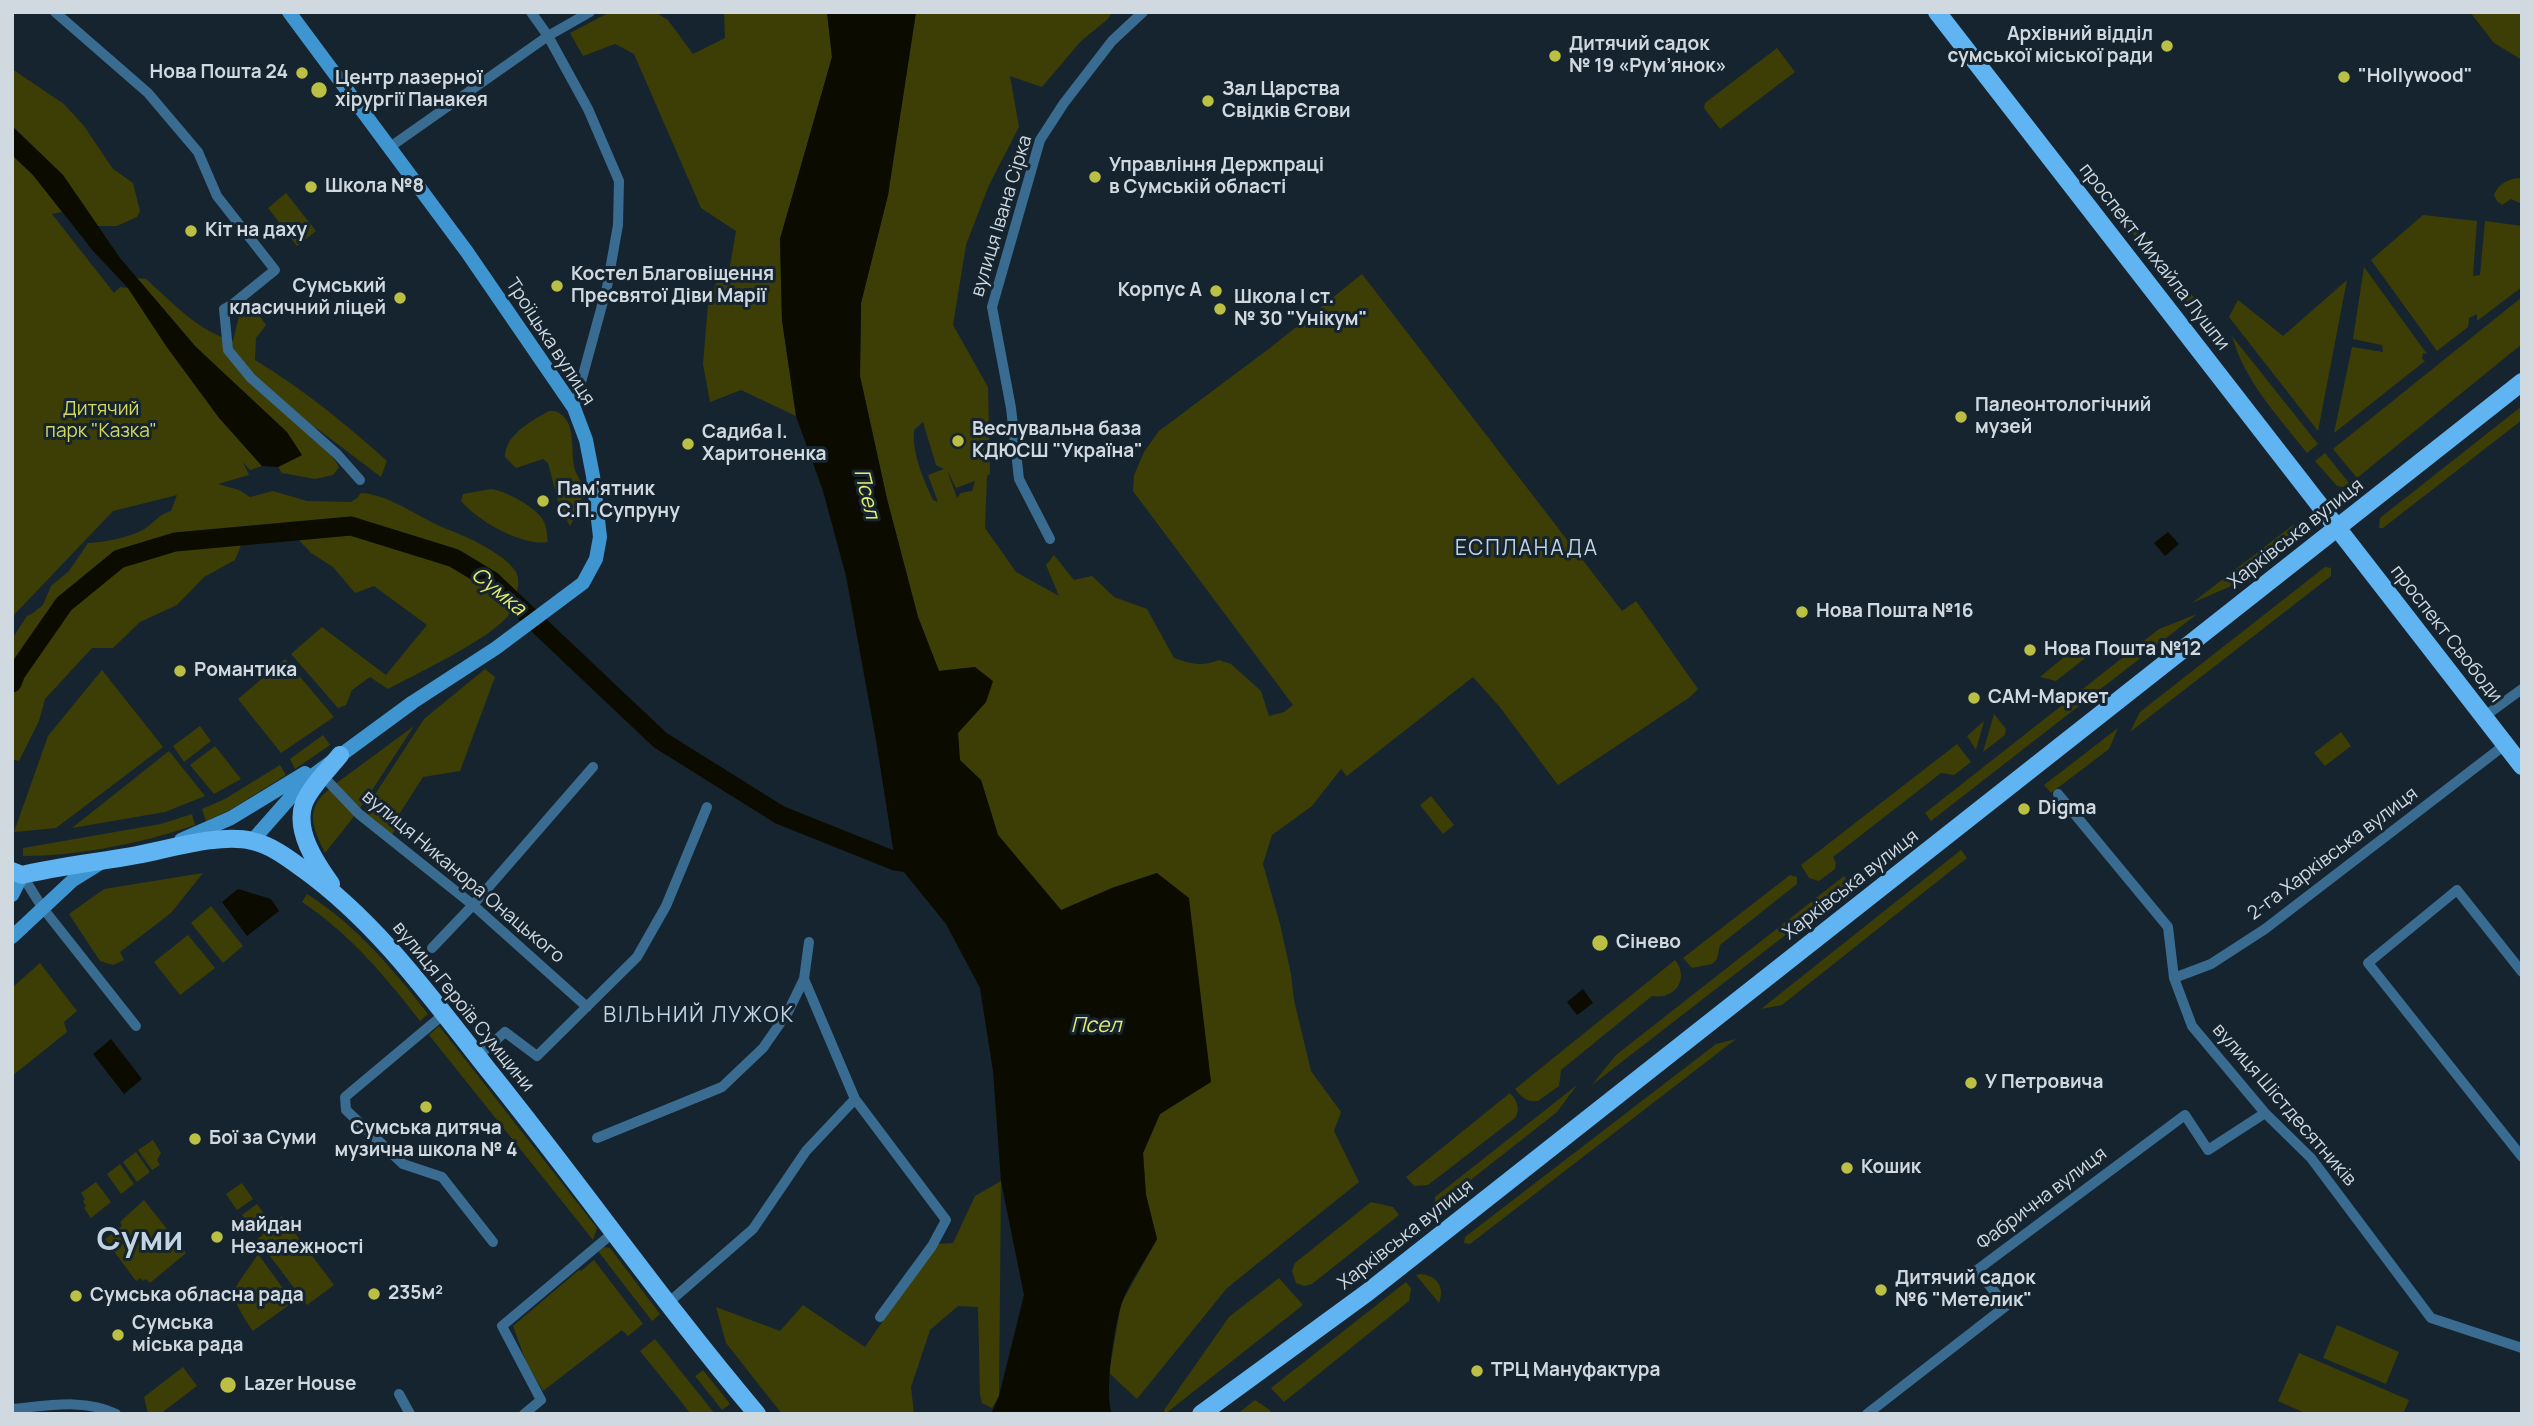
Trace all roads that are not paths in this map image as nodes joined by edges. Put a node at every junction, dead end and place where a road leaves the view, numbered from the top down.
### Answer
1 (55, 12) edge
2 (289, 12) edge
3 (531, 12) edge
4 (590, 12) edge
5 (1143, 12) edge
6 (1937, 12) edge
7 (548, 36) junction
8 (390, 147) junction
9 (2522, 382) edge
10 (574, 408) junction
11 (360, 481) dead end
12 (2337, 527) junction
13 (1050, 539) dead end
14 (2522, 689) edge
15 (2485, 716) junction
16 (2506, 744) junction
17 (340, 755) junction
18 (2522, 766) edge
19 (593, 767) dead end
20 (321, 774) junction
21 (2058, 794) dead end
22 (706, 807) dead end
23 (252, 841) junction
24 (161, 850) junction
25 (106, 860) junction
26 (17, 873) edge
27 (12, 895) edge
28 (341, 898) junction
29 (473, 905) junction
30 (42, 907) junction
31 (12, 937) edge
32 (809, 942) dead end
33 (432, 948) dead end
34 (2522, 972) edge
35 (2174, 978) junction
36 (804, 979) junction
37 (587, 1007) junction
38 (444, 1014) junction
39 (136, 1026) dead end
40 (478, 1056) junction
41 (855, 1099) junction
42 (2265, 1113) junction
43 (597, 1138) dead end
44 (2522, 1157) edge
45 (614, 1232) junction
46 (493, 1242) dead end
47 (668, 1303) junction
48 (880, 1317) dead end
49 (2522, 1348) edge
50 (399, 1394) dead end
51 (12, 1409) edge
52 (116, 1414) edge
53 (410, 1414) edge
54 (524, 1414) edge
55 (757, 1414) edge
56 (1201, 1414) edge
57 (1867, 1414) edge

1 - 11 street
2 - 8 main road, Троїцька вулиця
3 - 7 street
4 - 7 street
5 - 13 street, вулиця Івана Сірка
6 - 12 main road, проспект Михайла Лушпи
7 - 8 street
7 - 10 street
8 - 10 main road, Троїцька вулиця
9 - 12 main road, Харківська вулиця
10 - 17 main road, Троїцька вулиця
12 - 15 main road, проспект Свободи
12 - 56 main road, Харківська вулиця
14 - 15 street
15 - 16 main road, проспект Свободи
16 - 18 main road, проспект Свободи
16 - 35 street, 2-га Харківська вулиця
17 - 20 main road
17 - 24 main road, Троїцька вулиця
19 - 29 street
20 - 23 main road
20 - 28 main road
20 - 29 street, вулиця Никанора Онацького
21 - 35 street, вулиця Шістдесятників
22 - 37 street
23 - 24 main road, вулиця Героїв Сумщини
23 - 28 main road, вулиця Героїв Сумщини
24 - 25 main road, вулиця Героїв Сумщини
25 - 26 main road, вулиця Героїв Сумщини
25 - 30 main road
26 - 27 main road
26 - 30 street
28 - 38 main road, вулиця Героїв Сумщини
29 - 33 street
29 - 37 street, вулиця Никанора Онацького
30 - 31 main road
30 - 39 street
32 - 36 street
34 - 44 street
35 - 42 street, вулиця Шістдесятників
36 - 41 street
36 - 43 street
37 - 40 street
38 - 40 main road, вулиця Героїв Сумщини
38 - 46 street
40 - 45 main road, вулиця Героїв Сумщини
41 - 47 street
41 - 48 street
42 - 49 street, вулиця Шістдесятників
42 - 57 street, Фабрична вулиця
45 - 47 main road, вулиця Героїв Сумщини
45 - 54 street
47 - 55 main road, вулиця Героїв Сумщини
50 - 53 street
51 - 52 street

